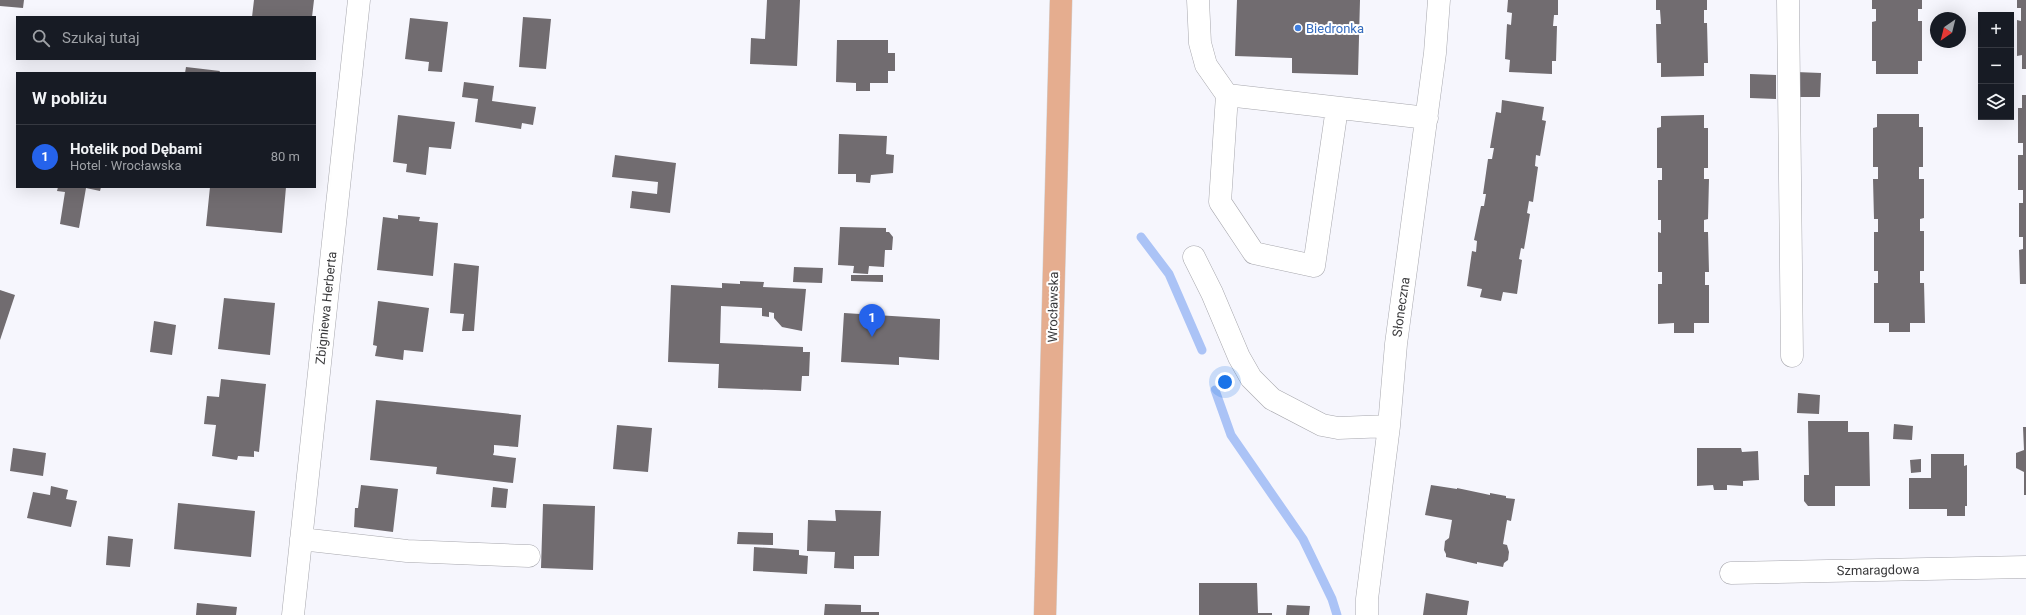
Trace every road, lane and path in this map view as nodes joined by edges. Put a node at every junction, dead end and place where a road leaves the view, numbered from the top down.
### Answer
1 (359, 0) edge
2 (1061, 0) edge
3 (1198, 0) edge
4 (1439, 0) edge
5 (1788, 0) edge
6 (1227, 95) junction
7 (1337, 108) junction
8 (1427, 118) junction
9 (1194, 257) dead end
10 (1792, 356) dead end
11 (1389, 426) junction
12 (302, 539) junction
13 (529, 556) dead end
14 (2026, 567) edge
15 (1731, 573) dead end
16 (293, 615) edge
17 (1045, 615) edge
18 (1367, 615) edge

1 - 12 street, Zbigniewa Herberta
2 - 17 main road, Wrocławska
3 - 6 street
4 - 8 street, Słoneczna
5 - 10 street
6 - 7 street
6 - 7 street
7 - 8 street
8 - 11 street, Słoneczna
9 - 11 street
11 - 18 street, Słoneczna
12 - 13 street
12 - 16 street, Zbigniewa Herberta
14 - 15 street, Szmaragdowa

